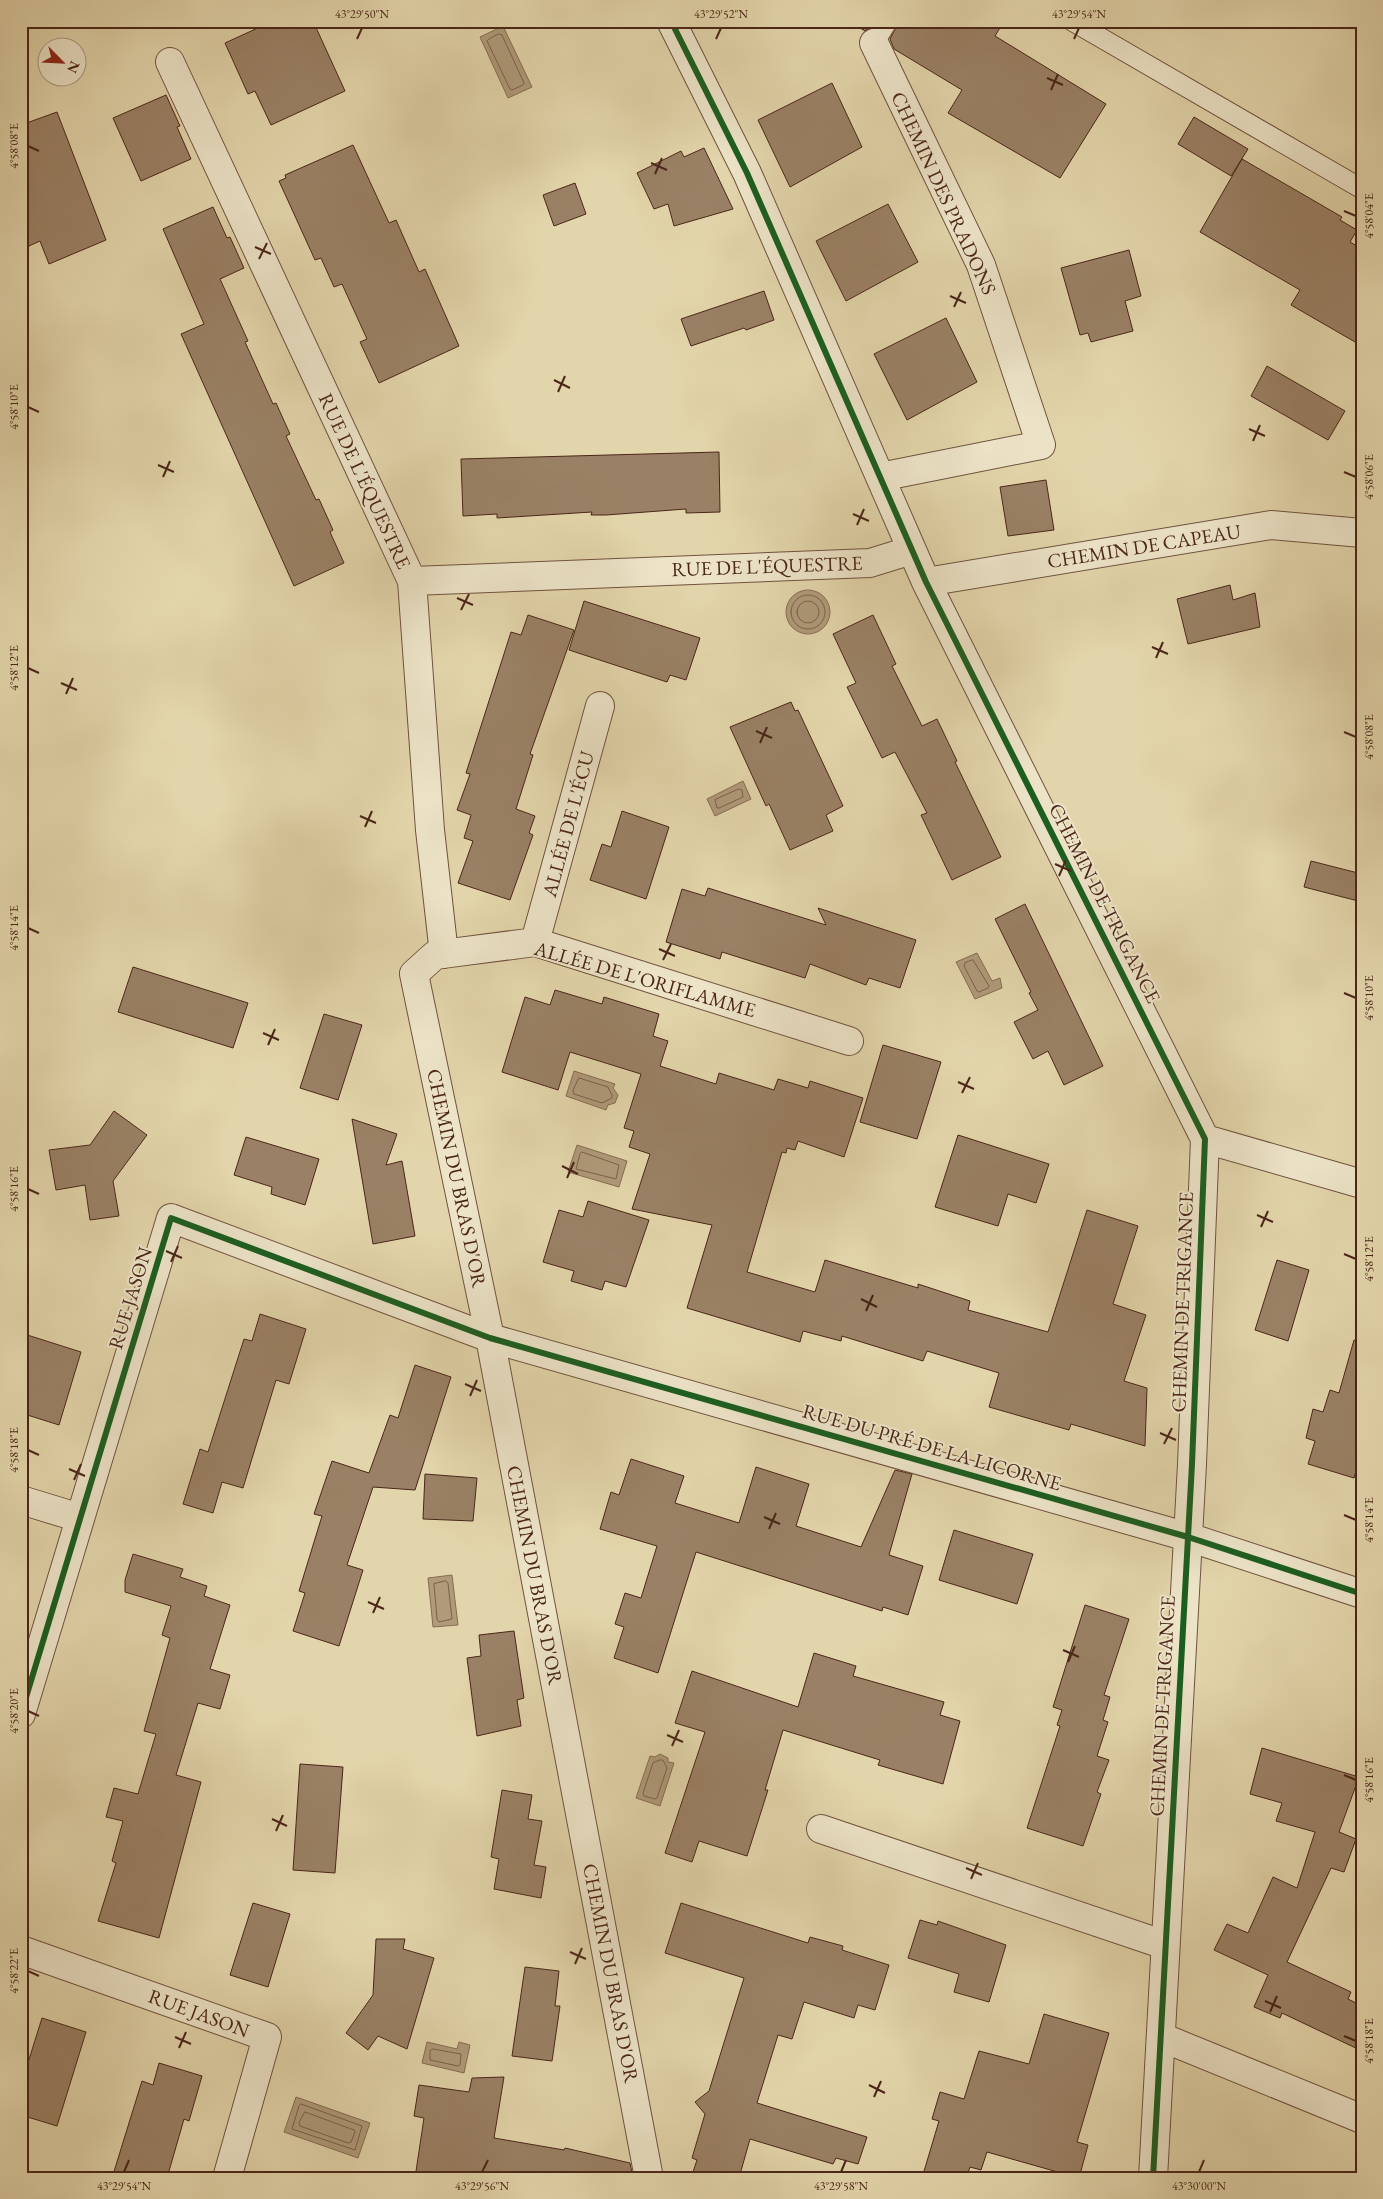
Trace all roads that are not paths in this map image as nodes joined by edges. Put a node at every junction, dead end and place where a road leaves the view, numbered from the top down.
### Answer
1 (671, 21) edge
2 (1072, 21) edge
3 (881, 32) edge
4 (170, 62) dead end
5 (1362, 189) edge
6 (880, 478) junction
7 (1362, 533) edge
8 (912, 550) junction
9 (412, 581) junction
10 (926, 582) junction
11 (600, 706) dead end
12 (535, 942) junction
13 (444, 954) junction
14 (414, 974) joint
15 (849, 1040) dead end
16 (1205, 1139) junction
17 (1362, 1184) edge
18 (490, 1338) junction
19 (21, 1500) edge
20 (80, 1518) junction
21 (1188, 1537) junction
22 (1362, 1594) edge
23 (21, 1714) edge
24 (820, 1829) dead end
25 (1165, 1945) junction
26 (21, 1950) edge
27 (1161, 2037) junction
28 (1362, 2119) edge
29 (227, 2178) edge
30 (650, 2178) edge
31 (1153, 2178) edge

1 - 6 street, CHEMIN DE TRIGANCE
2 - 5 lane
3 - 6 street, CHEMIN DES PRADONS
4 - 9 street, RUE DE L'ÉQUESTRE
6 - 8 street, CHEMIN DE TRIGANCE
7 - 10 street, CHEMIN DE CAPEAU
8 - 9 street, RUE DE L'ÉQUESTRE
8 - 10 street, CHEMIN DE TRIGANCE
9 - 13 street
10 - 16 street, CHEMIN DE TRIGANCE
11 - 12 street, ALLÉE DE L'ÉCU
12 - 13 street, ALLÉE DE L'ORIFLAMME
12 - 15 street, ALLÉE DE L'ORIFLAMME
13 - 14 street, ALLÉE DE L'ORIFLAMME
14 - 18 street, CHEMIN DU BRAS D'OR
16 - 17 street
16 - 21 street, CHEMIN DE TRIGANCE
18 - 20 street, RUE JASON
18 - 21 street, RUE DU PRÉ DE LA LICORNE
18 - 30 street, CHEMIN DU BRAS D'OR
19 - 20 street
20 - 23 street, RUE JASON
21 - 22 street, RUE DU PRÉ DE LA LICORNE
21 - 25 street, CHEMIN DE TRIGANCE
24 - 25 street
25 - 27 street, CHEMIN DE TRIGANCE
26 - 29 street, RUE JASON
27 - 28 street
27 - 31 street, CHEMIN DE TRIGANCE

